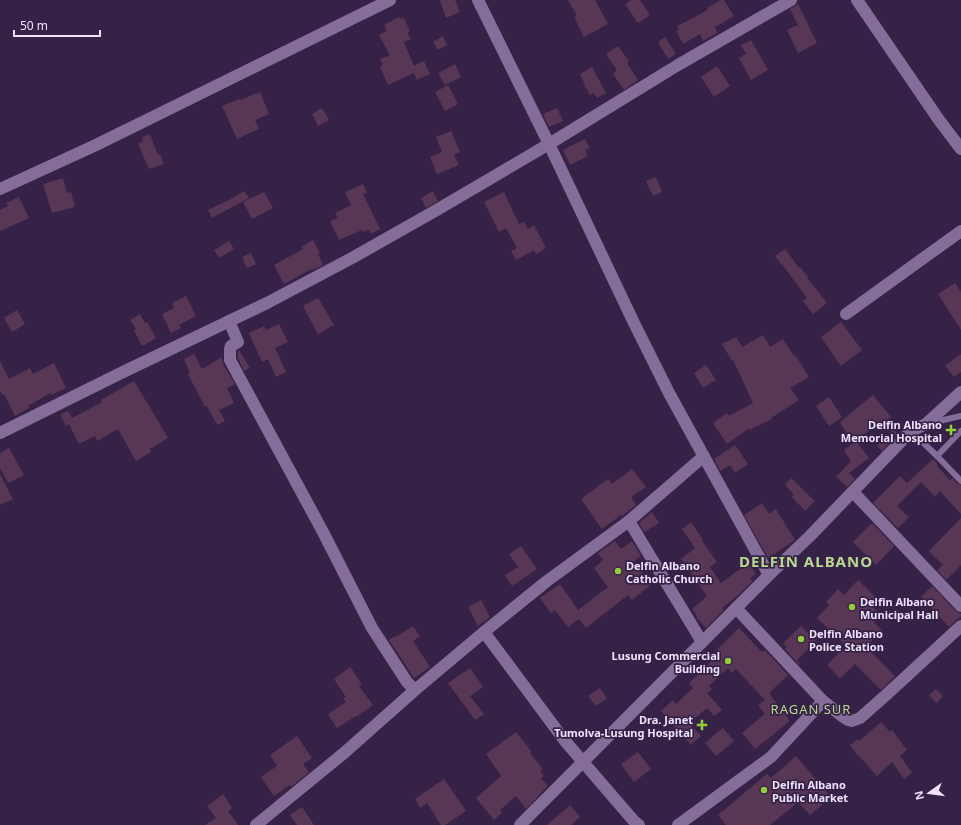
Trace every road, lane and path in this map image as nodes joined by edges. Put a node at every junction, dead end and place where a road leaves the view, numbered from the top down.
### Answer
1 (390, 0) edge
2 (478, 0) edge
3 (791, 0) edge
4 (857, 0) edge
5 (549, 144) junction
6 (961, 149) edge
7 (0, 189) edge
8 (961, 231) edge
9 (846, 314) dead end
10 (229, 321) junction
11 (961, 392) edge
12 (961, 416) edge
13 (926, 424) junction
14 (961, 430) edge
15 (912, 432) junction
16 (0, 434) edge
17 (704, 456) junction
18 (937, 456) junction
19 (961, 481) edge
20 (853, 492) junction
21 (629, 521) junction
22 (769, 575) junction
23 (961, 606) edge
24 (736, 608) junction
25 (961, 626) edge
26 (484, 632) junction
27 (702, 642) junction
28 (415, 690) junction
29 (823, 701) junction
30 (583, 762) junction
31 (256, 825) edge
32 (520, 825) edge
33 (639, 825) edge
34 (678, 825) edge

1 - 7 street
2 - 5 street
3 - 5 street
4 - 6 street
5 - 10 street
5 - 17 street
8 - 9 street
10 - 16 street
10 - 28 street
11 - 13 street
12 - 13 lane
13 - 15 street
14 - 18 lane
15 - 18 lane
15 - 20 street
17 - 21 street
17 - 22 street
18 - 19 lane
20 - 22 street
20 - 23 street
21 - 26 street
21 - 27 street
22 - 24 street
24 - 27 street
24 - 29 street
25 - 29 street
26 - 28 street
26 - 30 street
27 - 30 street
28 - 31 street
29 - 34 street
30 - 32 street
30 - 33 street

